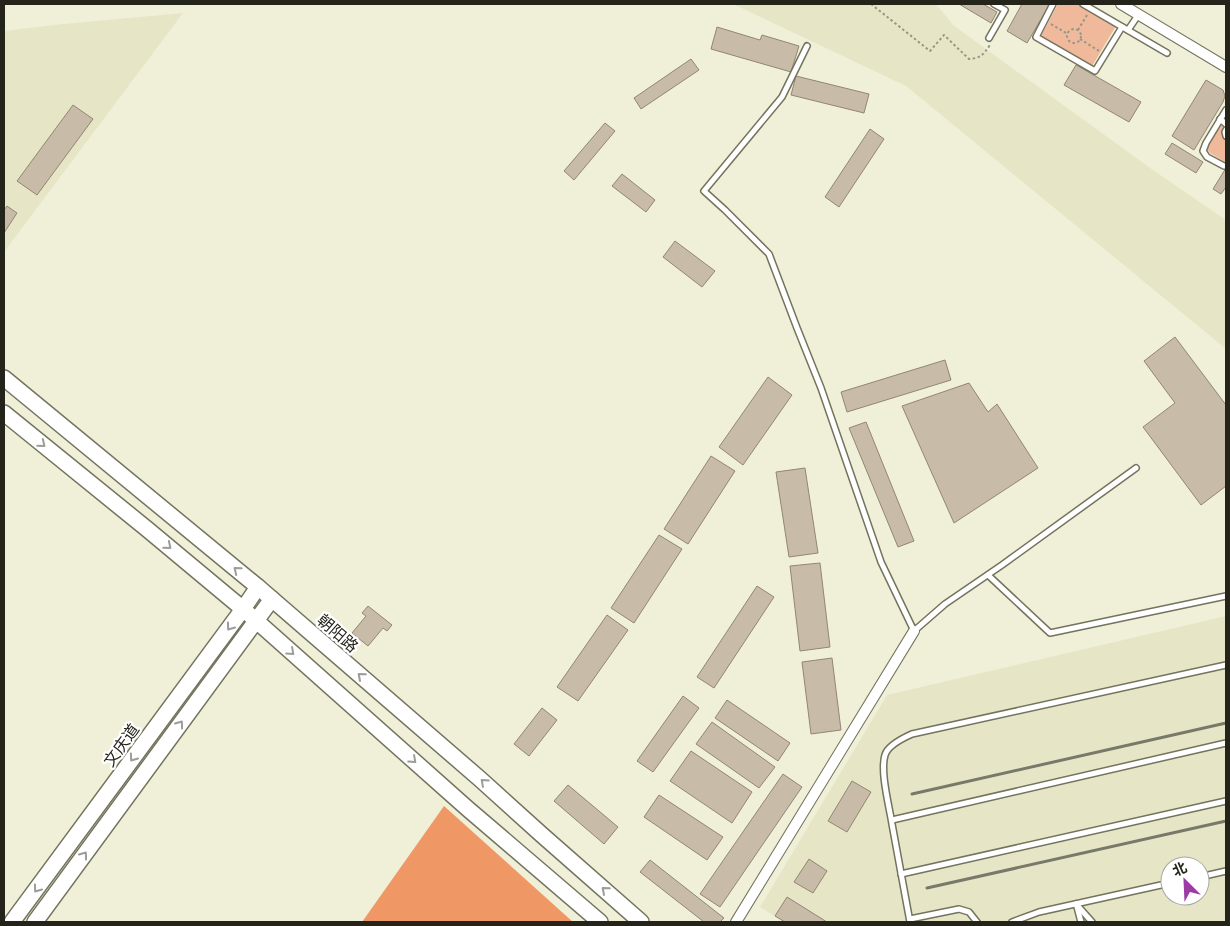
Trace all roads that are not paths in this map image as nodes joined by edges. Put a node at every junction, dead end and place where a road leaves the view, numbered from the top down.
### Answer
1 (994, 4) edge
2 (1053, 4) edge
3 (1083, 4) edge
4 (1121, 4) edge
5 (1139, 14) junction
6 (1122, 27) junction
7 (1128, 30) junction
8 (989, 38) road end
9 (807, 46) dead end
10 (1166, 53) dead end
11 (1226, 67) edge
12 (1226, 113) edge
13 (1220, 119) junction
14 (1226, 124) edge
15 (1226, 130) edge
16 (1226, 136) edge
17 (1226, 166) edge
18 (4, 378) edge
19 (4, 413) edge
20 (1136, 468) dead end
21 (988, 575) junction
22 (258, 587) junction
23 (1226, 596) edge
24 (272, 599) junction
25 (243, 609) junction
26 (256, 621) junction
27 (914, 632) junction
28 (1226, 665) edge
29 (1226, 743) edge
30 (1226, 801) edge
31 (892, 820) junction
32 (1226, 871) edge
33 (901, 874) junction
34 (1210, 875) edge
35 (1160, 885) edge
36 (1076, 904) junction
37 (910, 920) edge
38 (12, 922) edge
39 (35, 922) edge
40 (600, 922) edge
41 (641, 922) edge
42 (736, 922) edge
43 (977, 922) edge
44 (1012, 922) edge
45 (1081, 922) edge
46 (1092, 922) edge

1 - 8 lane
2 - 6 lane
3 - 6 lane
4 - 5 street
5 - 7 lane
5 - 11 street
6 - 7 lane
7 - 10 lane
9 - 27 lane
12 - 13 lane
13 - 14 lane
13 - 17 lane
15 - 16 lane
22 -> 18 main road, 朝阳路
19 -> 25 main road
20 - 21 lane
21 - 23 lane
21 - 27 lane
22 - 24 main road, 朝阳路
22 - 25 main road, 文庆道
24 - 26 main road
41 -> 24 main road, 朝阳路
25 - 26 main road
25 -> 38 main road, 文庆道
39 -> 26 main road
26 -> 40 main road
27 - 42 street
28 - 31 lane
29 - 31 lane
30 - 33 lane
31 - 33 lane
32 - 34 lane
33 - 37 lane
35 - 36 lane
36 - 44 lane
36 - 45 lane
36 - 46 lane
37 - 43 lane

